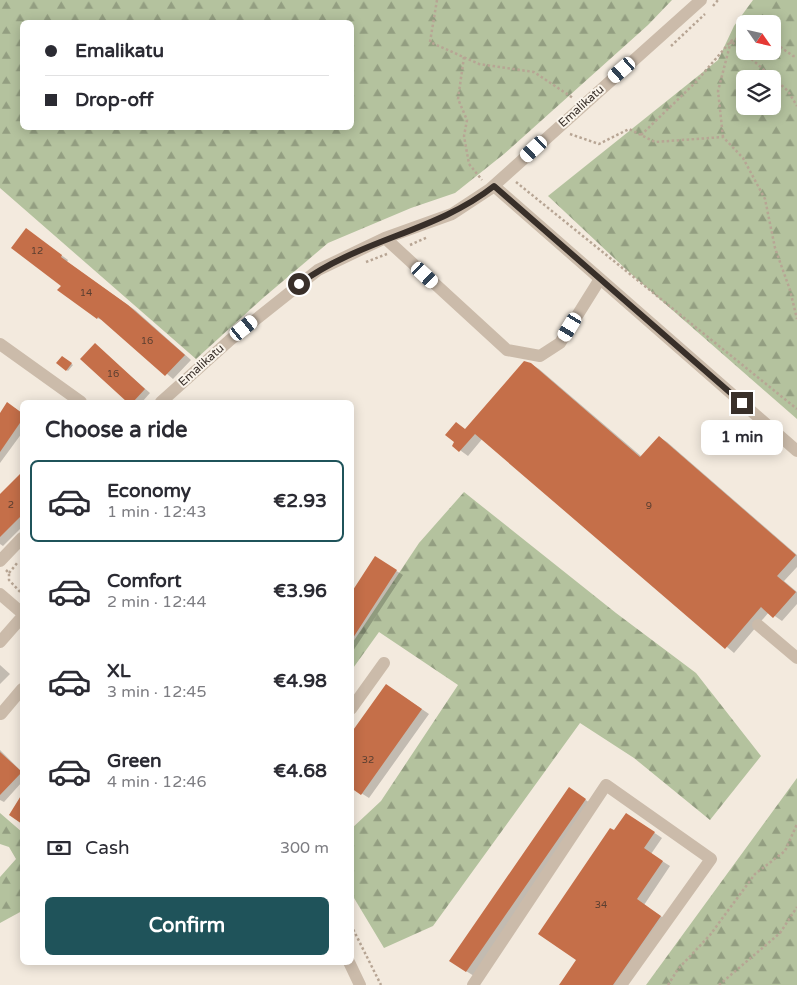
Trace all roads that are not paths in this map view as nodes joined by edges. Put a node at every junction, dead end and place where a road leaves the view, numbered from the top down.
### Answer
1 (701, 0) edge
2 (492, 188) junction
3 (385, 238) junction
4 (600, 279) junction
5 (0, 344) edge
6 (78, 400) edge
7 (163, 400) edge
8 (797, 451) edge
9 (20, 541) edge
10 (2, 564) edge
11 (0, 594) edge
12 (20, 611) edge
13 (20, 619) edge
14 (758, 625) dead end
15 (0, 642) edge
16 (797, 658) edge
17 (384, 663) dead end
18 (20, 691) edge
19 (354, 705) edge
20 (1, 714) edge
21 (350, 965) edge
22 (360, 985) edge
23 (473, 985) edge
24 (621, 985) edge

1 - 2 street, Emalikatu
2 - 3 street, Emalikatu
2 - 4 street
3 - 4 street
3 - 7 street, Emalikatu
4 - 8 street
5 - 6 street
9 - 10 street
11 - 12 street
13 - 15 street
14 - 16 street
17 - 19 street
18 - 20 street
21 - 22 street
23 - 24 street

